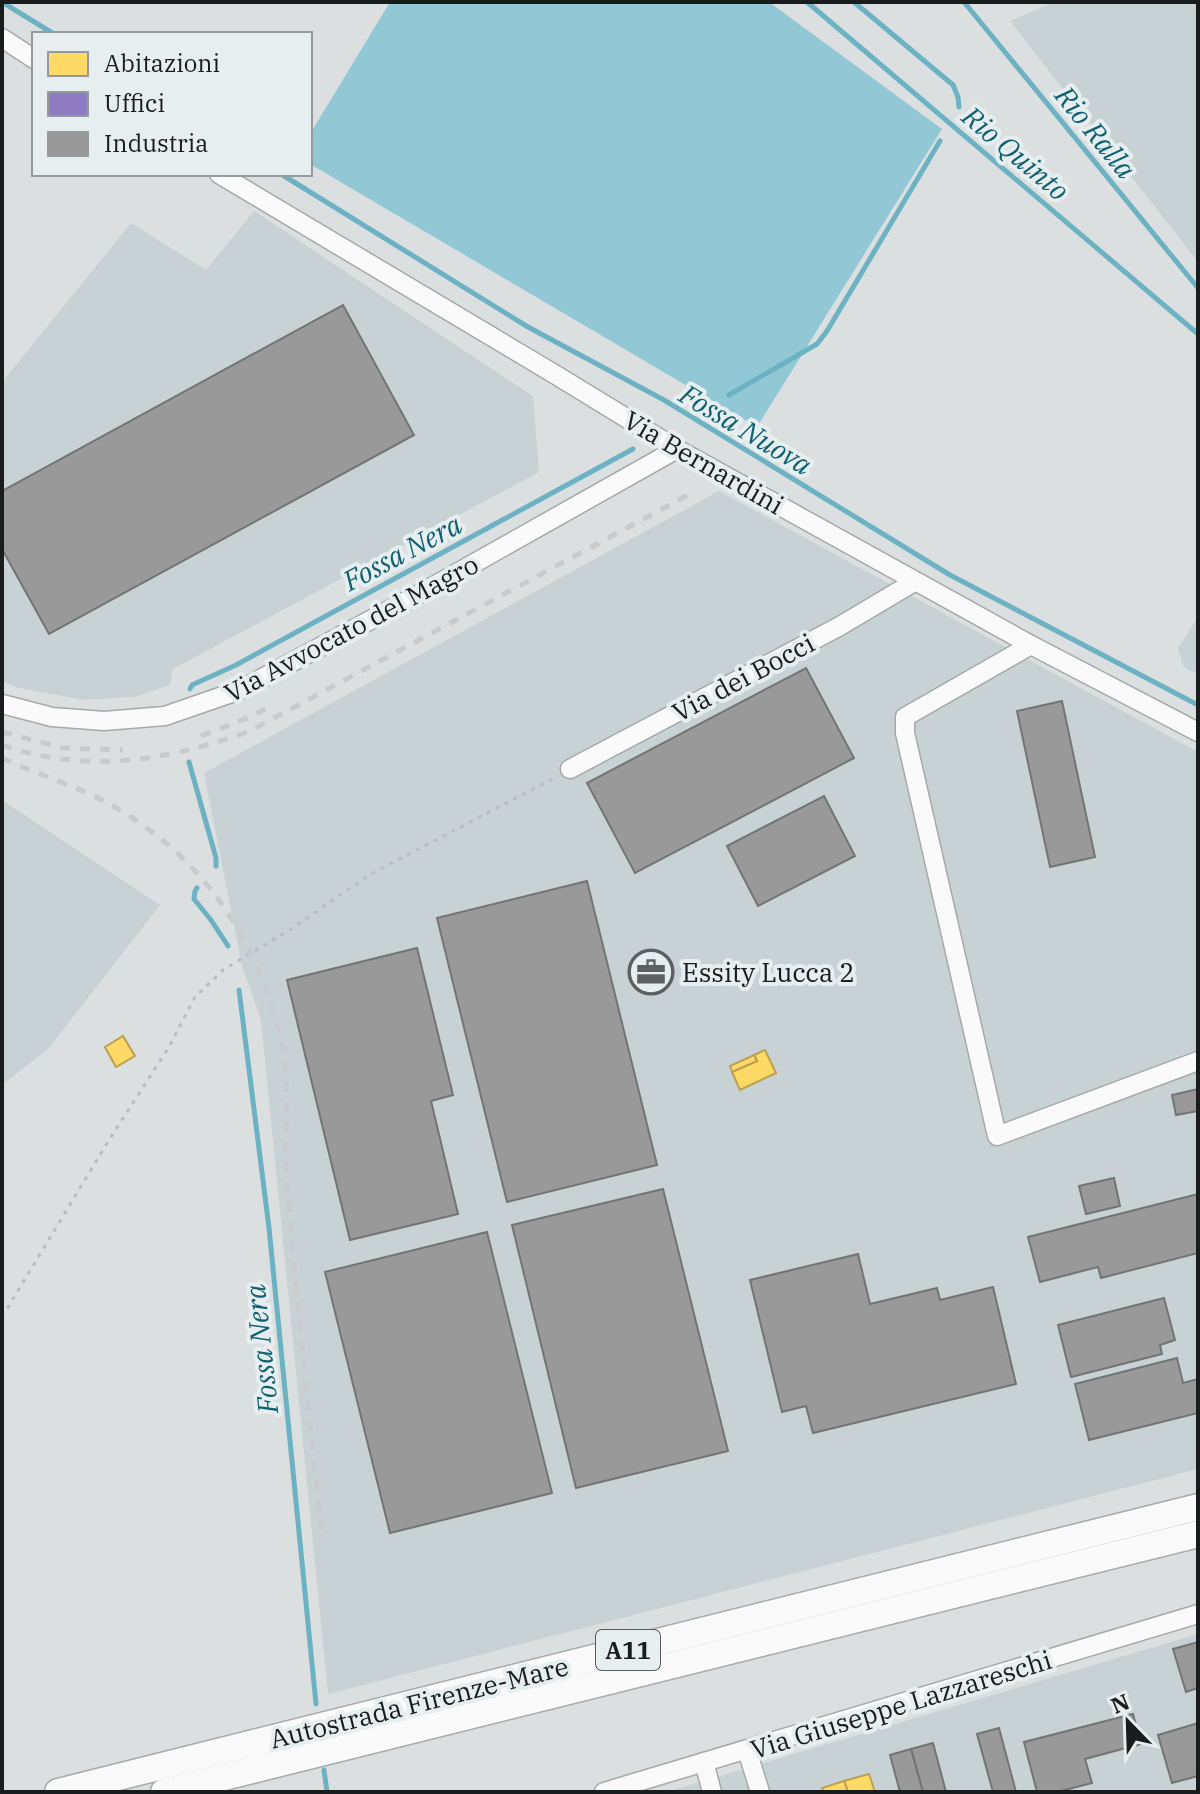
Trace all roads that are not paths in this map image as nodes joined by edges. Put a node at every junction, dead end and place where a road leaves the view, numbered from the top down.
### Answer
1 (2, 38) edge
2 (32, 58) edge
3 (222, 176) edge
4 (677, 449) junction
5 (914, 582) junction
6 (1031, 645) junction
7 (2, 704) edge
8 (1198, 732) edge
9 (570, 769) road end
10 (1198, 1061) edge
11 (1198, 1507) edge
12 (1198, 1534) edge
13 (1198, 1614) edge
14 (747, 1750) junction
15 (704, 1762) junction
16 (58, 1792) edge
17 (164, 1792) edge
18 (604, 1792) edge
19 (712, 1792) edge
20 (760, 1792) edge

1 - 2 street
3 - 4 street, Via Bernardini
4 - 5 street, Via Bernardini
4 - 7 street, Via Avvocato del Magro
5 - 6 street, Via Bernardini
5 - 9 street, Via dei Bocci
6 - 8 street, Via Bernardini
6 - 10 street
11 - 16 highway, Autostrada Firenze-Mare / A11
12 - 17 highway, Autostrada Firenze-Mare / A11
13 - 14 street, Via Giuseppe Lazzareschi
14 - 15 street, Via Giuseppe Lazzareschi
14 - 20 street
15 - 18 street, Via Giuseppe Lazzareschi
15 - 19 street

